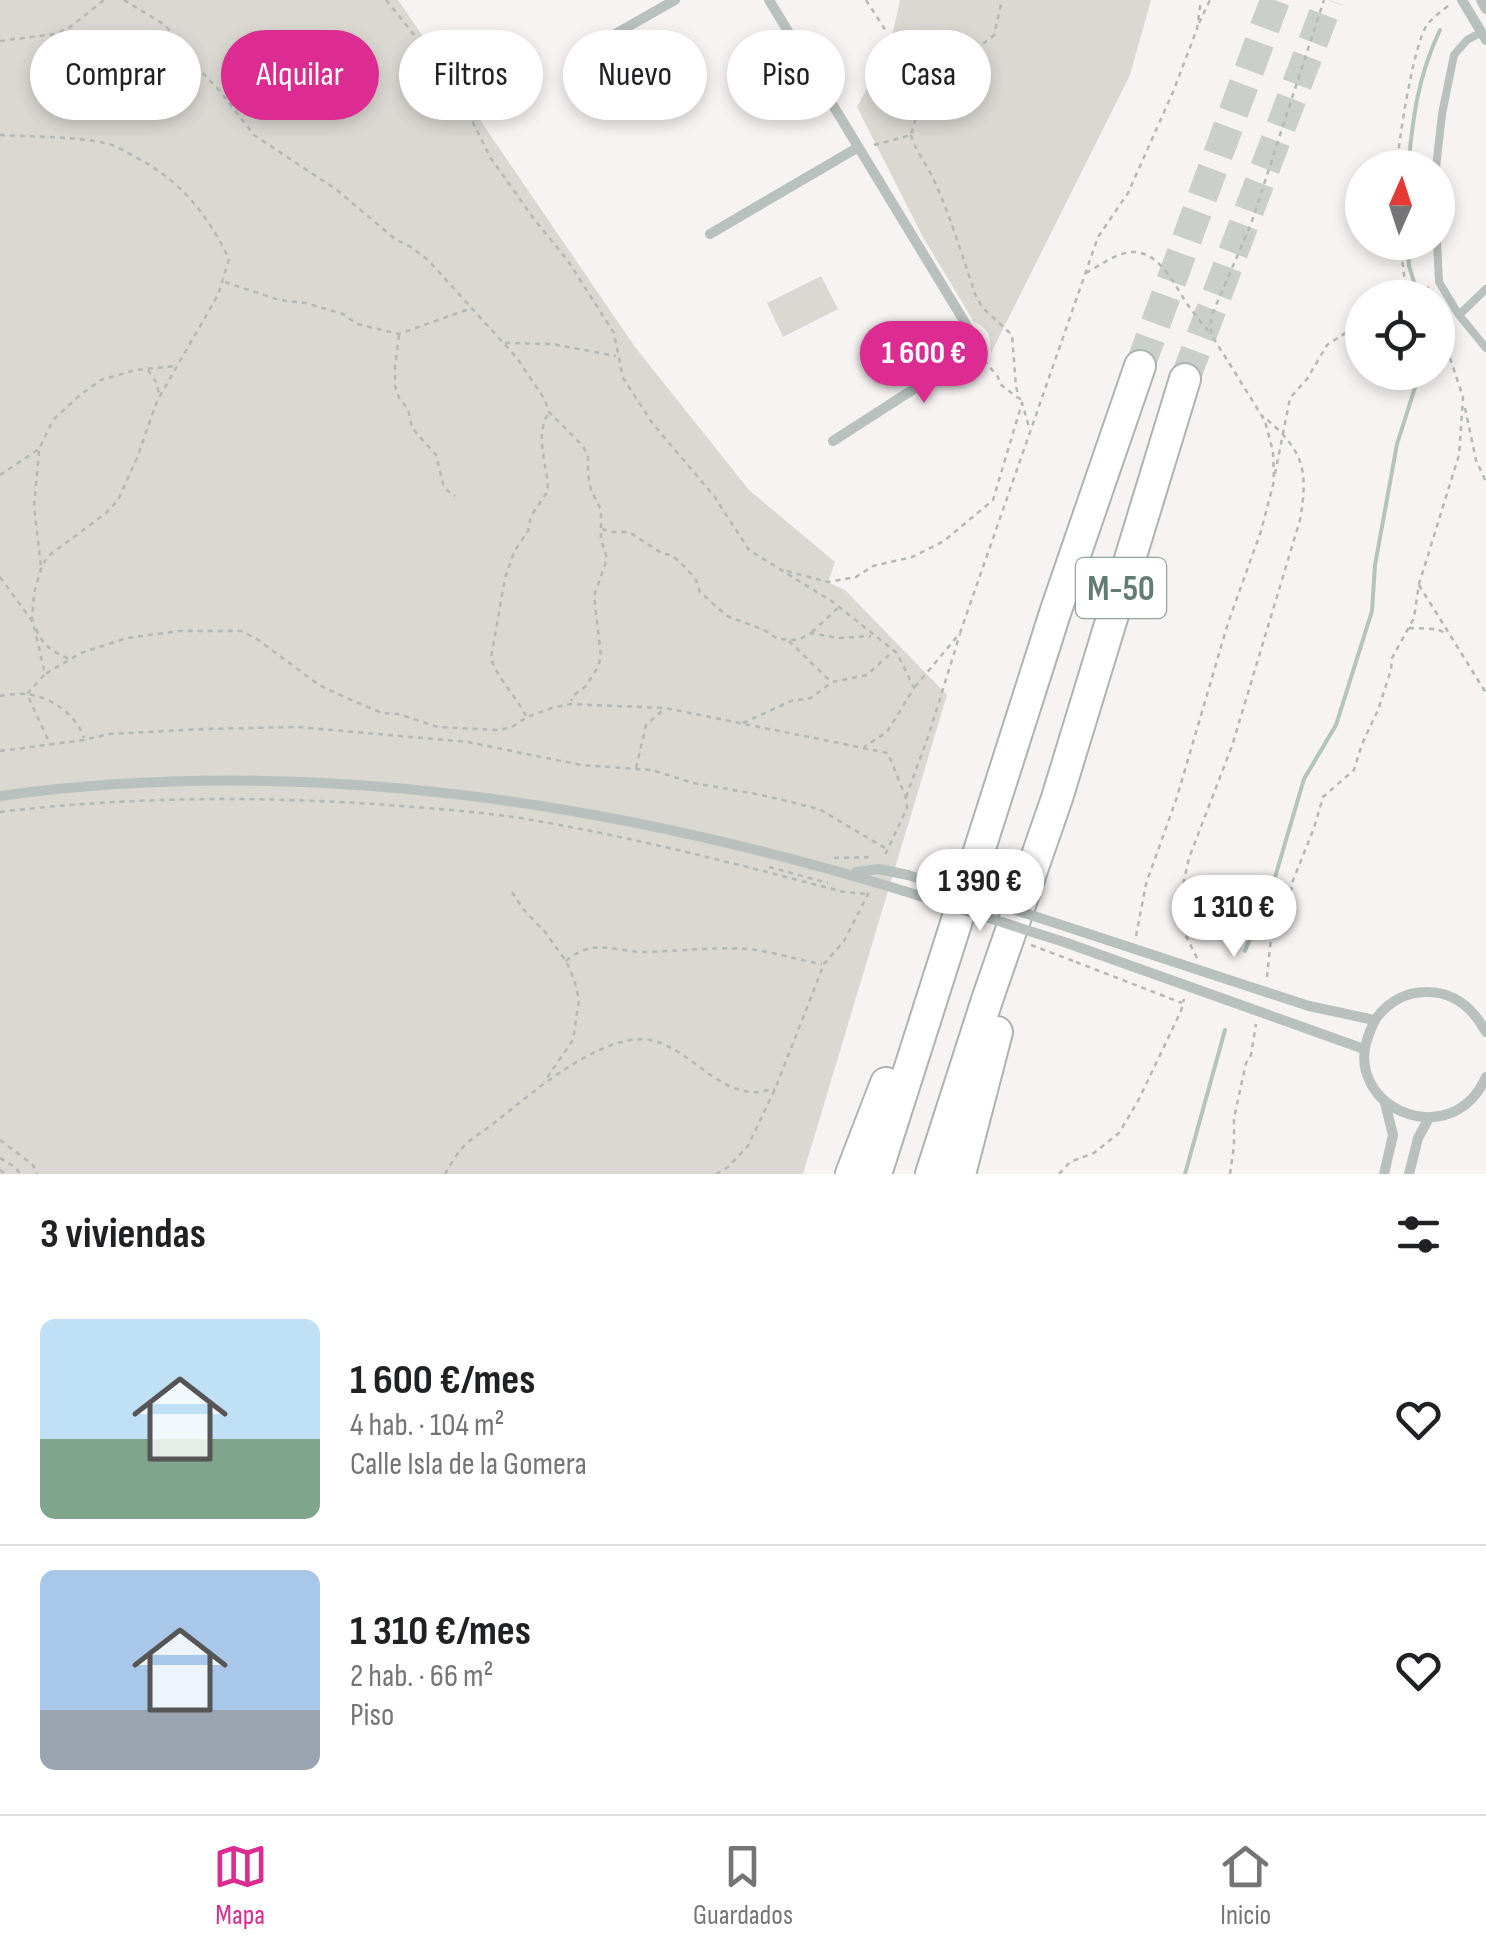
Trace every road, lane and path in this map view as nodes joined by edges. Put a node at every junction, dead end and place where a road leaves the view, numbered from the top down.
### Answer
1 (104, 0) edge
2 (124, 0) edge
3 (386, 0) edge
4 (674, 0) edge
5 (769, 0) edge
6 (866, 0) edge
7 (1002, 0) edge
8 (1201, 0) edge
9 (1210, 0) edge
10 (1324, 0) edge
11 (1481, 0) edge
12 (1465, 4) edge
13 (1486, 9) edge
14 (1196, 29) junction
15 (622, 30) edge
16 (885, 30) edge
17 (1483, 36) edge
18 (0, 41) edge
19 (0, 135) edge
20 (911, 135) junction
21 (858, 148) junction
22 (1400, 150) edge
23 (1438, 150) edge
24 (710, 234) dead end
25 (1438, 260) edge
26 (1085, 273) junction
27 (224, 282) junction
28 (1486, 289) edge
29 (472, 307) junction
30 (1459, 314) junction
31 (1345, 332) edge
32 (399, 334) junction
33 (1211, 334) junction
34 (504, 343) junction
35 (977, 346) junction
36 (1486, 348) edge
37 (618, 356) junction
38 (179, 366) junction
39 (1140, 366) tunnel mouth
40 (148, 368) junction
41 (1455, 373) edge
42 (1185, 379) tunnel mouth
43 (160, 396) junction
44 (1463, 397) junction
45 (1021, 402) junction
46 (549, 412) junction
47 (1260, 413) junction
48 (1030, 428) junction
49 (1284, 434) junction
50 (834, 440) dead end
51 (39, 450) junction
52 (0, 474) edge
53 (1274, 481) junction
54 (1486, 482) edge
55 (456, 496) dead end
56 (601, 528) junction
57 (41, 569) junction
58 (783, 570) junction
59 (0, 577) edge
60 (1418, 584) junction
61 (839, 607) junction
62 (1056, 610) junction
63 (33, 622) junction
64 (1408, 628) junction
65 (960, 632) junction
66 (812, 633) junction
67 (1449, 635) junction
68 (874, 636) junction
69 (788, 640) junction
70 (893, 651) junction
71 (70, 659) junction
72 (45, 674) junction
73 (832, 682) junction
74 (914, 688) junction
75 (1486, 693) edge
76 (27, 694) junction
77 (0, 696) edge
78 (570, 704) junction
79 (665, 708) junction
80 (527, 718) junction
81 (742, 724) junction
82 (84, 740) junction
83 (50, 744) junction
84 (862, 748) junction
85 (0, 750) edge
86 (635, 770) junction
87 (166, 794) dead end
88 (0, 796) edge
89 (906, 798) junction
90 (1057, 798) junction
91 (467, 806) dead end
92 (0, 810) edge
93 (590, 824) dead end
94 (887, 849) junction
95 (884, 858) dead end
96 (750, 862) dead end
97 (850, 873) junction
98 (512, 892) dead end
99 (863, 903) dead end
100 (1135, 939) dead end
101 (1198, 960) dead end
102 (566, 961) junction
103 (1076, 962) dead end
104 (824, 964) junction
105 (1264, 992) junction
106 (1260, 1012) junction
107 (1374, 1020) junction
108 (1486, 1032) edge
109 (1364, 1048) junction
110 (1486, 1077) edge
111 (544, 1084) junction
112 (775, 1089) junction
113 (1483, 1092) edge
114 (1386, 1103) junction
115 (1428, 1118) junction
116 (0, 1141) edge
117 (0, 1158) edge
118 (0, 1170) edge
119 (6, 1174) edge
120 (20, 1174) edge
121 (36, 1174) edge
122 (445, 1174) edge
123 (716, 1174) edge
124 (851, 1174) edge
125 (876, 1174) edge
126 (931, 1174) edge
127 (960, 1174) edge
128 (1058, 1174) edge
129 (1230, 1174) edge
130 (1384, 1174) edge
131 (1409, 1174) edge

1 - 18 path
2 - 29 path
3 - 37 path
4 - 15 street
5 - 21 street
6 - 16 path
7 - 20 path
8 - 14 path
9 - 14 path
10 - 33 path
11 - 13 street
12 - 17 street
12 - 22 path
14 - 26 path
17 - 23 lane
19 - 27 path
20 - 21 path
20 - 45 path
21 - 24 street
21 - 35 street
25 - 30 lane
26 - 33 path
26 - 48 path
27 - 32 path
27 - 38 path
28 - 30 lane
29 - 32 path
29 - 34 path
30 - 36 lane
31 - 49 path
32 - 55 path
33 - 47 path
34 - 37 path
34 - 46 path
35 - 45 path
35 - 50 street
37 - 58 path
38 - 40 path
38 - 43 path
39 - 62 highway, M-50
40 - 43 path
40 - 51 path
41 - 44 path
42 - 90 highway, M-50
43 - 57 path
44 - 54 path
44 - 60 path
45 - 48 path
45 - 58 path
46 - 56 path
46 - 80 path
47 - 49 path
47 - 53 path
48 - 65 path
49 - 53 path
49 - 101 path
51 - 52 path
51 - 57 path
53 - 100 path
56 - 69 path
56 - 78 path
57 - 63 path
58 - 61 path
59 - 63 path
60 - 64 path
60 - 67 path
61 - 66 path
61 - 68 path
62 - 124 highway
62 - 125 highway, M-50
63 - 71 path
63 - 72 path
64 - 67 path
64 - 105 path
65 - 74 path
65 - 89 path
66 - 68 path
66 - 69 path
67 - 75 path
68 - 70 path
69 - 73 path
70 - 73 path
70 - 74 path
71 - 72 path
71 - 80 path
72 - 76 path
73 - 81 path
74 - 84 path
76 - 77 path
76 - 82 path
76 - 83 path
78 - 79 path
78 - 80 path
79 - 81 path
79 - 86 path
81 - 84 path
82 - 83 path
82 - 86 path
83 - 85 path
84 - 89 path
86 - 94 path
87 - 92 path
88 - 97 street
89 - 94 path
90 - 126 highway, M-50
90 - 127 highway
91 - 93 path
92 - 96 path
94 - 95 path
97 - 105 street, bridge
97 - 106 street, bridge
98 - 102 path
99 - 104 path
102 - 104 path
102 - 111 path
103 - 128 path
104 - 112 path
105 - 107 street
106 - 109 street
106 - 129 path
107 - 108 street
107 - 109 street
109 - 114 street
110 - 113 street
111 - 112 path
111 - 122 path
112 - 123 path
113 - 115 street
114 - 115 street
114 - 130 street
115 - 131 street
116 - 121 path
117 - 120 path
118 - 119 path

